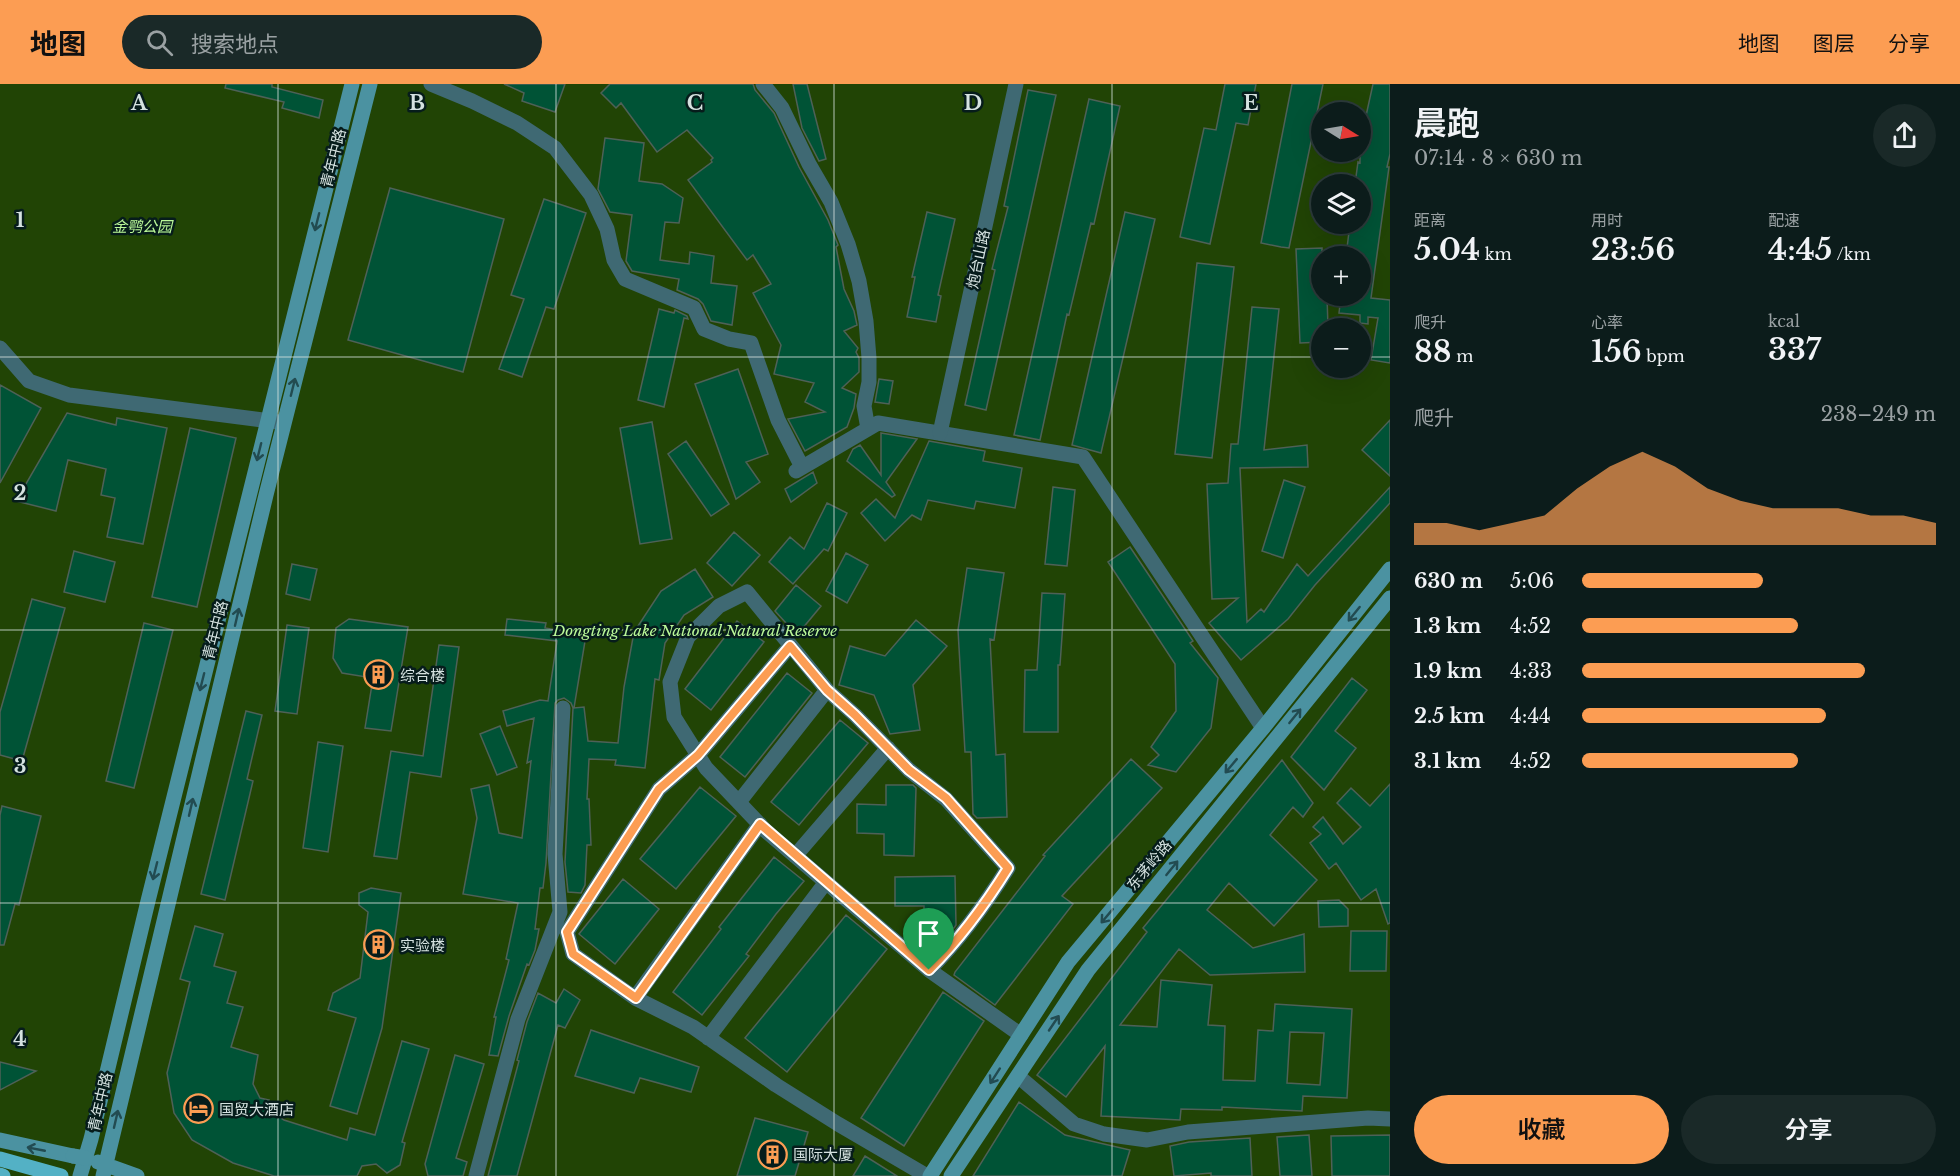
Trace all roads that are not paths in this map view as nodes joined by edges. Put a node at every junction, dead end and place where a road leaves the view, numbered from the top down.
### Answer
1 (352, 84) edge
2 (370, 84) edge
3 (431, 84) edge
4 (763, 84) edge
5 (1016, 84) edge
6 (0, 348) edge
7 (267, 420) junction
8 (284, 422) junction
9 (868, 429) junction
10 (940, 433) junction
11 (1390, 569) edge
12 (1390, 598) edge
13 (790, 646) junction
14 (827, 690) junction
15 (563, 708) dead end
16 (1263, 728) junction
17 (888, 748) junction
18 (698, 755) junction
19 (739, 802) junction
20 (760, 824) junction
21 (795, 856) junction
22 (826, 882) junction
23 (929, 970) junction
24 (636, 998) junction
25 (1021, 1035) junction
26 (708, 1038) junction
27 (1018, 1076) junction
28 (1390, 1119) edge
29 (0, 1140) edge
30 (0, 1159) edge
31 (104, 1170) edge
32 (61, 1176) edge
33 (80, 1176) edge
34 (137, 1176) edge
35 (476, 1176) edge
36 (928, 1176) edge
37 (951, 1176) edge

1 -> 7 main road, 青年中路
8 -> 2 main road, 青年中路
3 - 9 street
4 - 9 street
5 - 10 street, 炮台山路
6 - 7 street
7 - 8 street
7 -> 33 main road, 青年中路
31 -> 8 main road, 青年中路
9 - 10 street
10 - 16 street
11 -> 16 main road, 东茅岭路
27 -> 12 main road, 东茅岭路
13 - 14 street
13 - 18 street
13 - 18 street
14 - 17 street
14 - 19 street
15 - 35 street
16 -> 25 main road, 东茅岭路
17 - 21 street
17 - 23 street
18 - 19 street
18 - 24 street
19 - 20 street
20 - 21 street
20 - 24 street
21 - 22 street
22 - 23 street
22 - 26 street
23 - 25 street
24 - 26 street
25 -> 36 main road, 东茅岭路
26 - 36 street
27 - 28 street
27 - 37 main road, 东茅岭路
31 -> 29 main road
30 - 32 main road
31 - 34 main road

